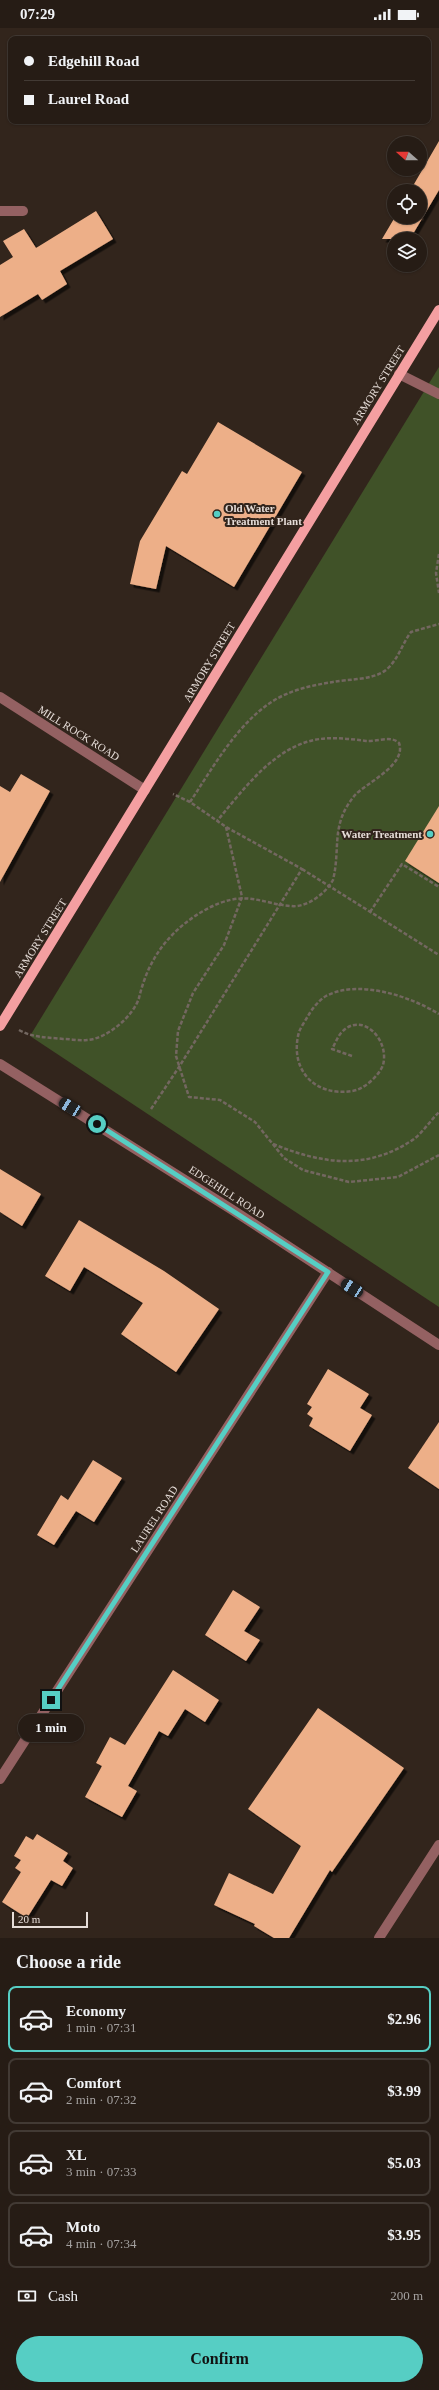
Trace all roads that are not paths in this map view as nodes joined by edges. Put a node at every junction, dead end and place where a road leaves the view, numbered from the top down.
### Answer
1 (0, 211) edge
2 (23, 211) dead end
3 (439, 310) edge
4 (399, 374) junction
5 (439, 394) edge
6 (0, 697) edge
7 (145, 790) junction
8 (1, 1024) edge
9 (0, 1064) edge
10 (328, 1272) junction
11 (439, 1345) edge
12 (0, 1779) edge
13 (439, 1845) edge
14 (379, 1938) edge

1 - 2 street
3 - 4 main road, ARMORY STREET
4 - 5 street
4 - 7 main road, ARMORY STREET
6 - 7 street, MILL ROCK ROAD
7 - 8 main road, ARMORY STREET
9 - 10 street, EDGEHILL ROAD
10 - 11 street, EDGEHILL ROAD
10 - 12 street, LAUREL ROAD
13 - 14 street

